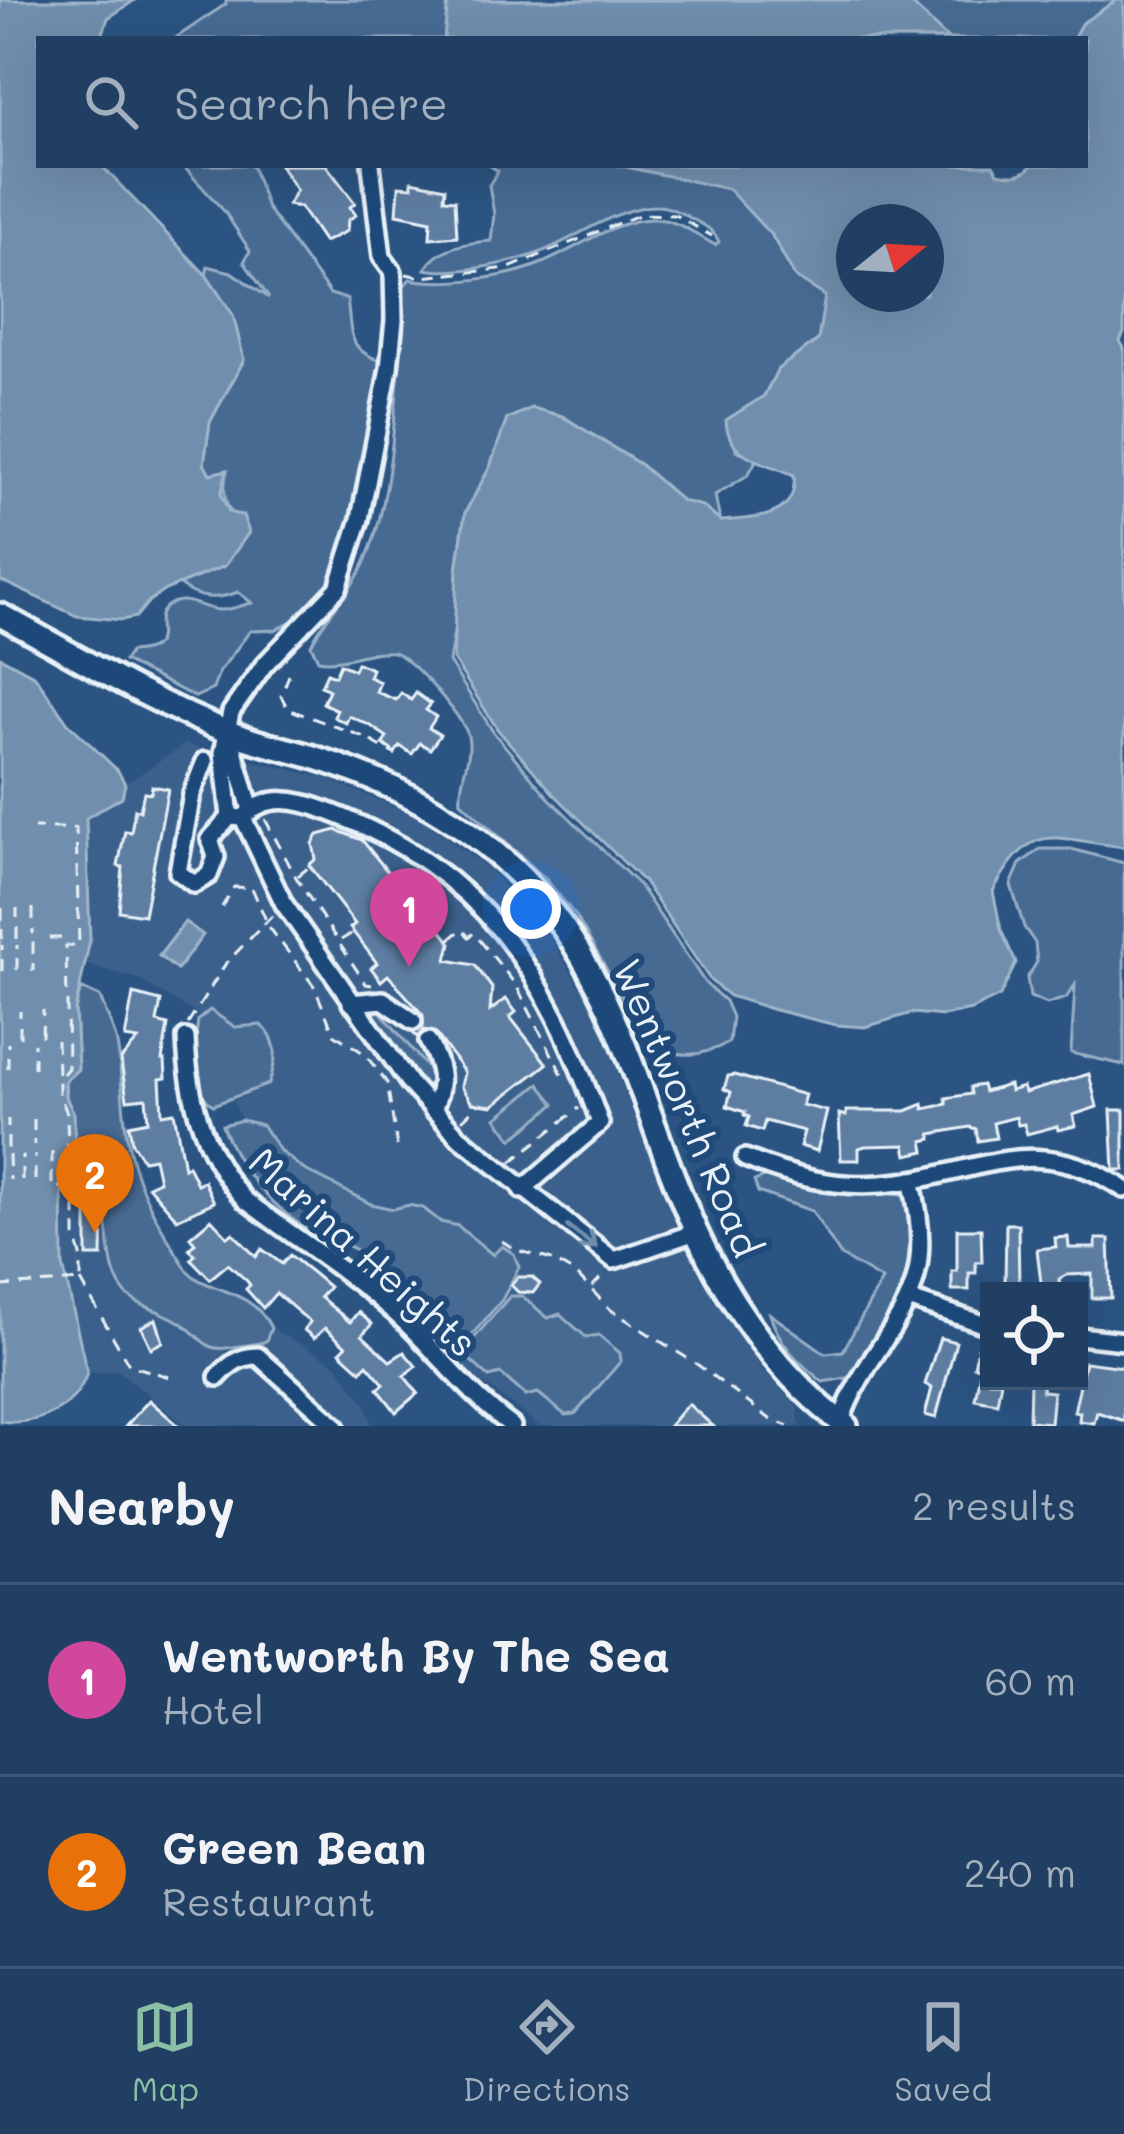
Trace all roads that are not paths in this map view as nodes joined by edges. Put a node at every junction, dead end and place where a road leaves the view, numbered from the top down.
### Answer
1 (371, 168) edge
2 (0, 615) edge
3 (229, 733) junction
4 (205, 761) dead end
5 (246, 813) junction
6 (210, 839) junction
7 (183, 843) junction
8 (351, 1003) junction
9 (413, 1021) dead end
10 (185, 1038) road end
11 (428, 1041) dead end
12 (433, 1110) junction
13 (745, 1158) dead end
14 (911, 1180) junction
15 (1124, 1189) edge
16 (522, 1190) junction
17 (696, 1232) junction
18 (911, 1300) junction
19 (980, 1323) edge
20 (1088, 1337) edge
21 (1124, 1341) edge
22 (218, 1378) dead end
23 (839, 1425) edge
24 (337, 1426) edge
25 (512, 1426) edge

1 - 3 street
2 - 3 main road, Wentworth Road
3 - 5 street
3 - 17 main road, Wentworth Road
4 - 7 street
5 - 6 street
5 - 8 street
5 - 16 street
6 - 7 street
6 - 7 street
8 - 9 street
8 - 12 street
10 - 25 street, Marina Heights
11 - 12 street
12 - 16 street
13 - 14 street
14 - 15 street
14 - 18 street
16 -> 17 street
17 - 23 main road, Wentworth Road
18 - 19 street
18 - 23 street
20 - 21 street
22 - 24 street

